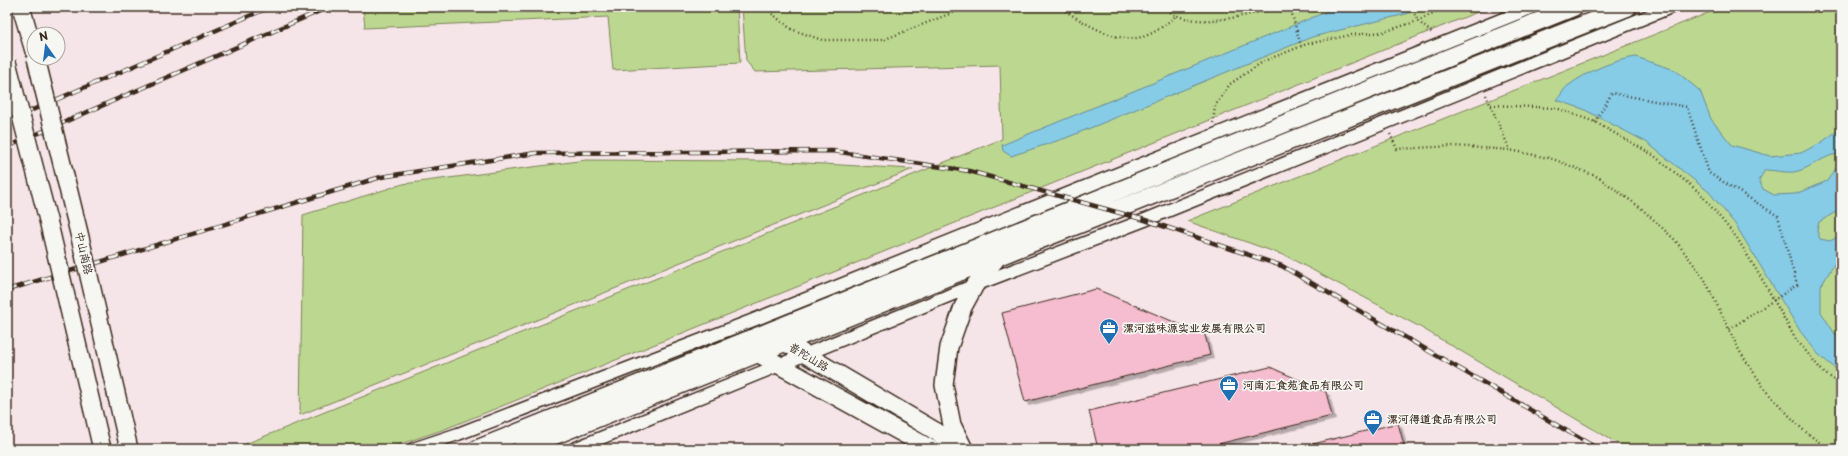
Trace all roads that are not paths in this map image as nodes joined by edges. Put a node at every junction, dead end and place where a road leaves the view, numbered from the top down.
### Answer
1 (20, 7) edge
2 (1533, 7) edge
3 (1574, 7) edge
4 (1628, 7) edge
5 (1671, 7) edge
6 (26, 26) edge
7 (7, 62) edge
8 (38, 66) edge
9 (997, 257) junction
10 (975, 285) junction
11 (754, 328) junction
12 (786, 343) junction
13 (759, 354) junction
14 (806, 355) junction
15 (780, 366) junction
16 (102, 449) edge
17 (129, 449) edge
18 (413, 449) edge
19 (477, 449) edge
20 (521, 449) edge
21 (574, 449) edge
22 (931, 449) edge
23 (958, 449) edge
24 (964, 449) edge

1 - 6 main road
2 - 11 street
3 - 11 main road
4 - 9 main road
5 - 10 street
7 - 16 main road, bridge
8 - 17 main road, 中山南路, bridge
9 - 10 main road
9 - 12 main road
10 - 14 street
10 - 24 main road
11 - 12 main road, 普陀山路
11 - 13 main road
11 - 18 street
11 - 19 main road
12 - 13 main road
12 - 14 main road, 普陀山路
13 - 15 main road, 普陀山路
13 - 20 main road
14 - 15 street
14 - 23 main road, 普陀山路
15 - 21 street
15 - 22 main road, 普陀山路

